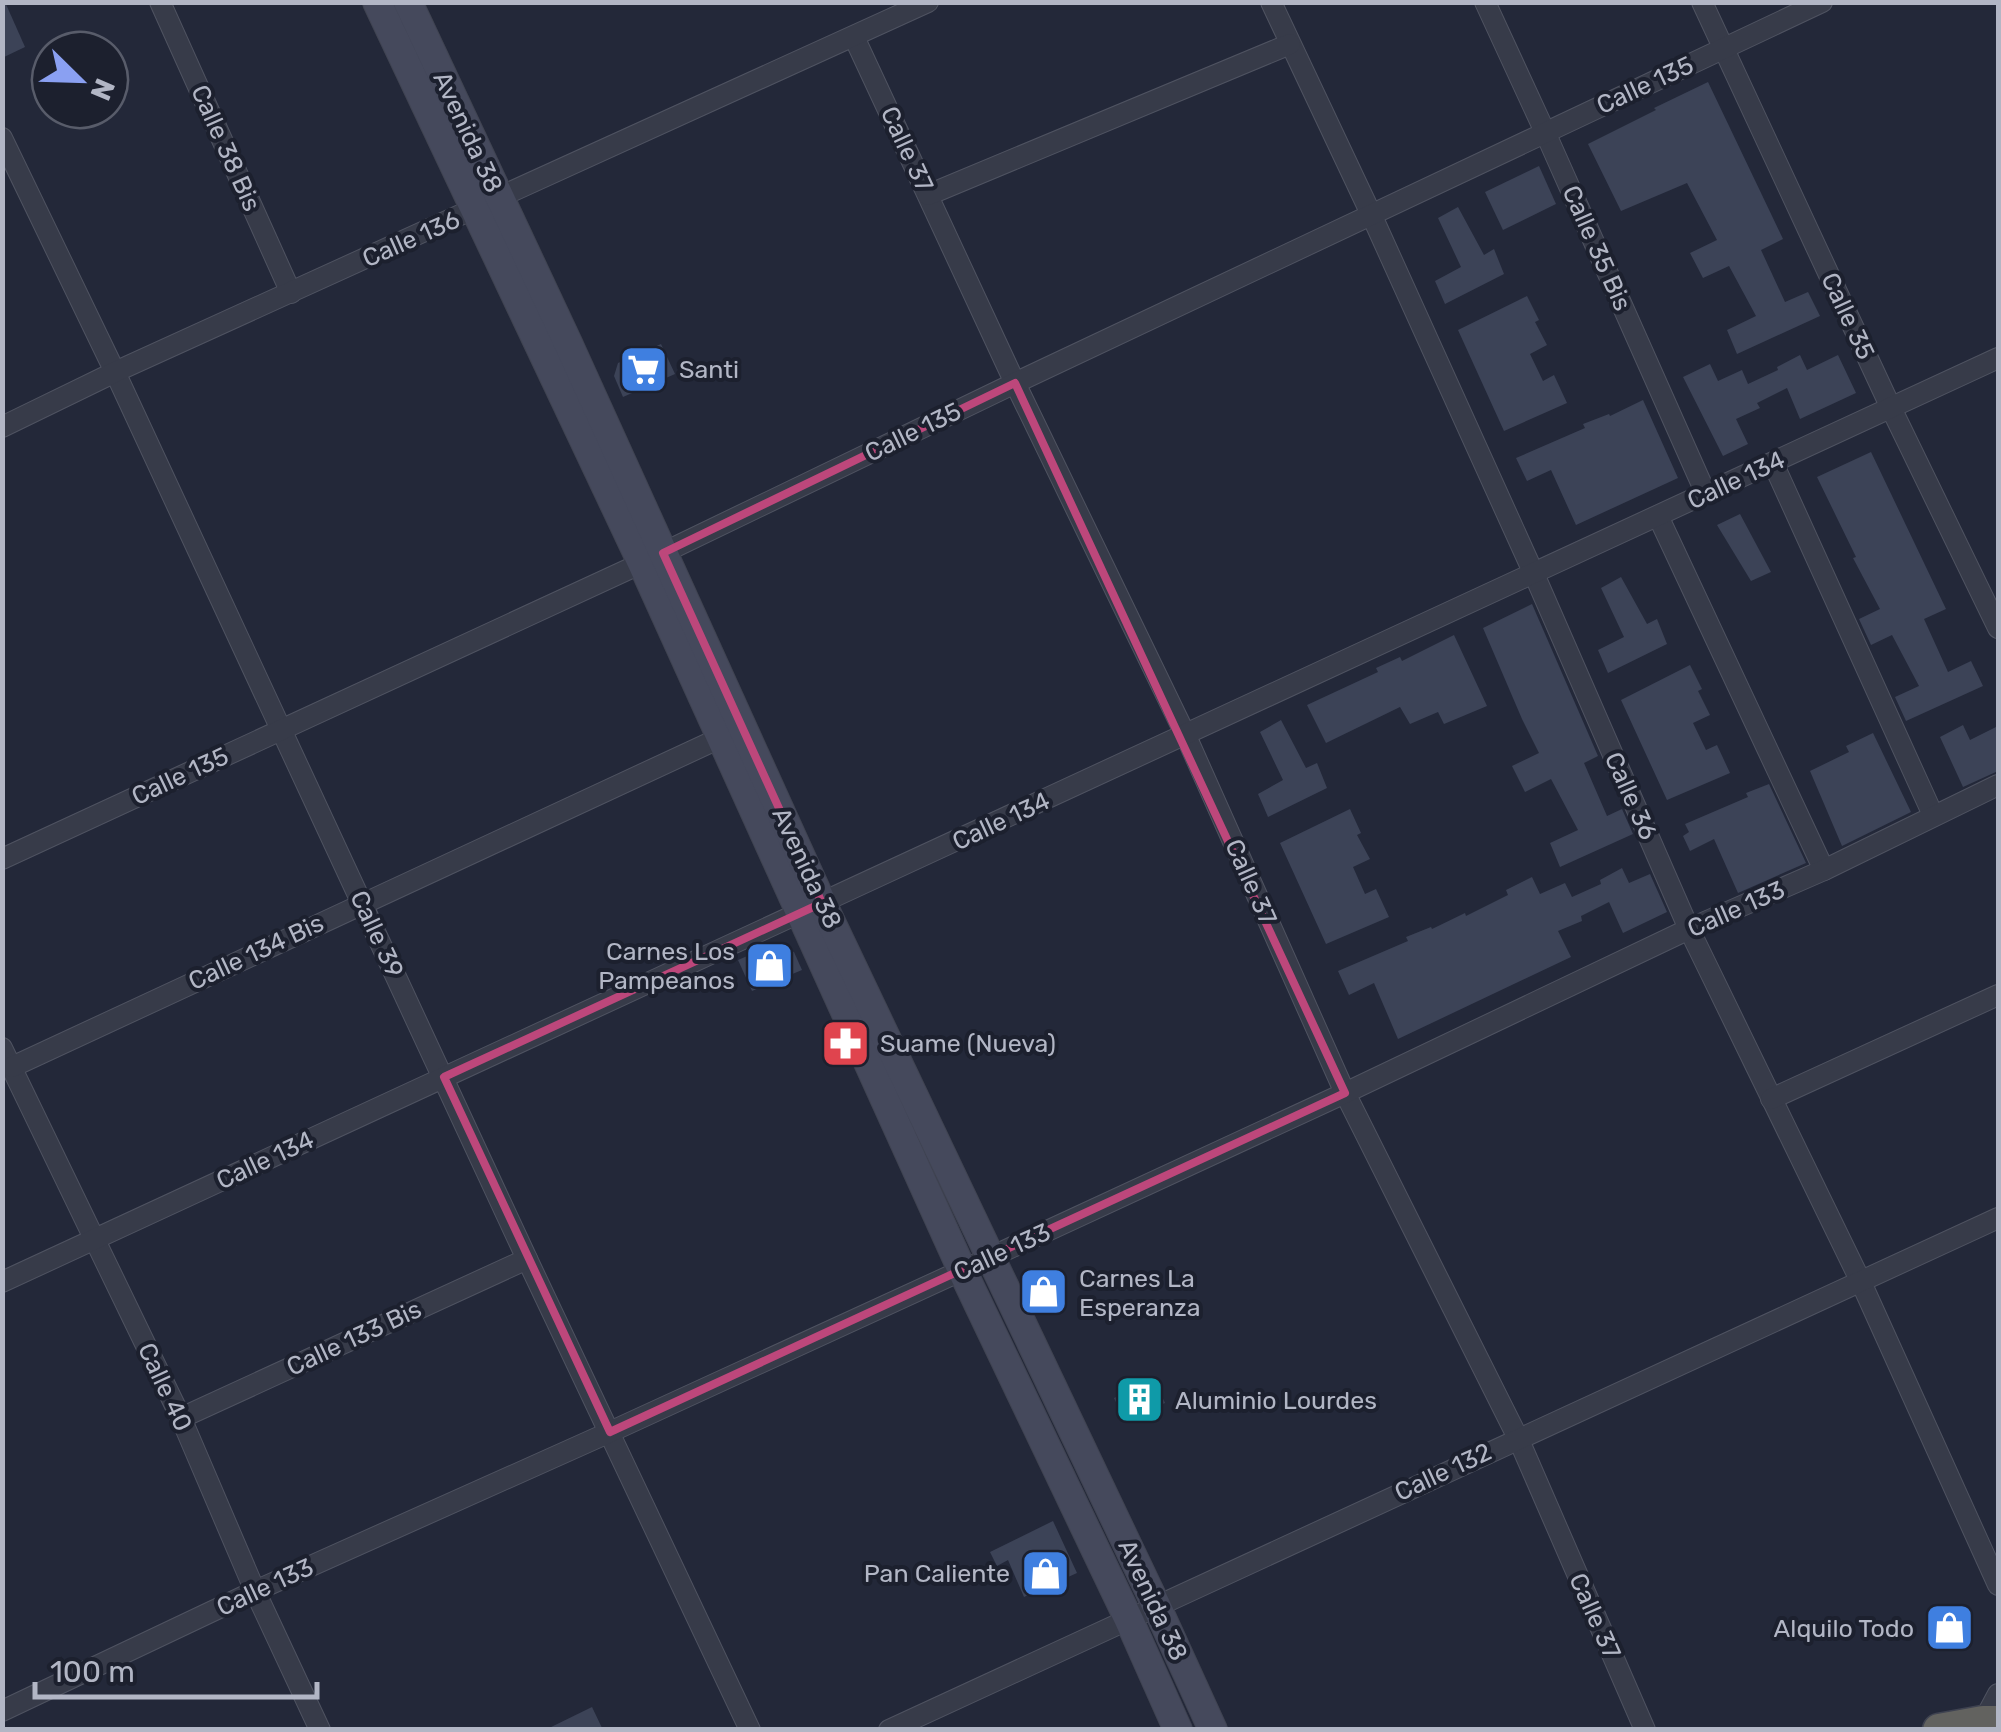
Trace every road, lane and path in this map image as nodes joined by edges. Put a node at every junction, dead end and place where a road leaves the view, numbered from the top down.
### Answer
1 (160, 2) edge
2 (377, 2) edge
3 (408, 2) edge
4 (928, 2) edge
5 (1271, 2) edge
6 (1485, 2) edge
7 (1702, 2) edge
8 (1822, 2) edge
9 (854, 37) junction
10 (1290, 44) junction
11 (1723, 48) junction
12 (1545, 132) junction
13 (2, 138) edge
14 (928, 194) junction
15 (487, 205) junction
16 (1371, 214) junction
17 (292, 292) junction
18 (1998, 358) edge
19 (116, 372) junction
20 (1015, 383) junction
21 (1891, 408) junction
22 (2, 427) edge
23 (1773, 463) junction
24 (1706, 494) junction
25 (1658, 516) junction
26 (652, 558) junction
27 (1534, 574) junction
28 (1998, 628) edge
29 (282, 728) junction
30 (1186, 736) junction
31 (720, 738) junction
32 (1998, 786) edge
33 (1934, 815) junction
34 (2, 859) edge
35 (1824, 870) junction
36 (362, 902) junction
37 (811, 908) junction
38 (1689, 929) junction
39 (1998, 996) edge
40 (7, 1058) edge
41 (444, 1076) junction
42 (1345, 1093) junction
43 (1772, 1098) junction
44 (1998, 1218) edge
45 (94, 1239) junction
46 (991, 1258) junction
47 (527, 1259) junction
48 (962, 1270) junction
49 (1860, 1280) junction
50 (2, 1282) edge
51 (181, 1418) junction
52 (610, 1432) junction
53 (1518, 1438) junction
54 (1998, 1585) edge
55 (255, 1591) junction
56 (1156, 1605) junction
57 (1129, 1620) junction
58 (2, 1710) edge
59 (1993, 1712) edge
60 (320, 1730) edge
61 (750, 1730) edge
62 (889, 1730) edge
63 (1178, 1730) edge
64 (1213, 1730) edge
65 (1644, 1730) edge
66 (1939, 1730) edge

1 - 17 street, Calle 38 Bis
2 - 15 main road, Avenida 38
3 - 15 main road, Avenida 38
4 - 9 street, Calle 136
5 - 10 street, Calle 36
6 - 12 street, Calle 35 Bis
7 - 11 street, Calle 35
8 - 11 street, Calle 135
9 - 14 street, Calle 37
9 - 15 street, Calle 136
10 - 14 street
10 - 16 street, Calle 36
11 - 12 street, Calle 135
11 - 21 street, Calle 35
12 - 16 street, Calle 135
12 - 24 street, Calle 35 Bis
13 - 19 street, Calle 39
14 - 20 street, Calle 37
15 - 17 street, Calle 136
15 - 26 main road, Avenida 38
16 - 20 street, Calle 135
16 - 27 street, Calle 36
17 - 19 street, Calle 136
18 - 21 street, Calle 134
19 - 22 street, Calle 136
19 - 29 street, Calle 39
20 - 26 street, Calle 135
20 - 30 street, Calle 37
21 - 23 street, Calle 134
21 - 28 street, Calle 35
23 - 24 street, Calle 134
23 - 33 street
24 - 25 street, Calle 134
25 - 27 street, Calle 134
25 - 35 street
26 - 29 street, Calle 135
26 - 31 main road, Avenida 38
26 - 37 main road, Avenida 38
27 - 30 street, Calle 134
27 - 38 street, Calle 36
29 - 34 street, Calle 135
29 - 36 street, Calle 39
30 - 37 street, Calle 134
30 - 42 street, Calle 37
31 - 36 street, Calle 134 Bis
31 - 37 main road, Avenida 38
32 - 33 street, Calle 133
33 - 35 street, Calle 133
35 - 38 street, Calle 133
36 - 40 street, Calle 134 Bis
36 - 41 street, Calle 39
37 - 41 street, Calle 134
37 - 46 main road, Avenida 38
37 - 48 main road, Avenida 38
38 - 42 street, Calle 133
38 - 43 street, Calle 36
39 - 43 street
40 - 45 street, Calle 40
41 - 45 street, Calle 134
41 - 47 street, Calle 39
42 - 46 street, Calle 133
42 - 53 street, Calle 37
43 - 49 street, Calle 36
44 - 49 street, Calle 132
45 - 50 street, Calle 134
45 - 51 street, Calle 40
46 - 48 street, Calle 133
46 - 56 main road, Avenida 38
47 - 51 street, Calle 133 Bis
47 - 52 street, Calle 39
48 - 52 street, Calle 133
48 - 57 main road, Avenida 38
49 - 53 street, Calle 132
49 - 54 street, Calle 36
51 - 55 street, Calle 40
52 - 55 street, Calle 133
52 - 61 street, Calle 39
53 - 56 street, Calle 132
53 - 65 street, Calle 37
55 - 58 street, Calle 133
55 - 60 street, Calle 40
56 - 57 street, Calle 132
56 - 64 main road, Avenida 38
57 - 62 street, Calle 132
57 - 63 main road, Avenida 38
59 - 66 highway

